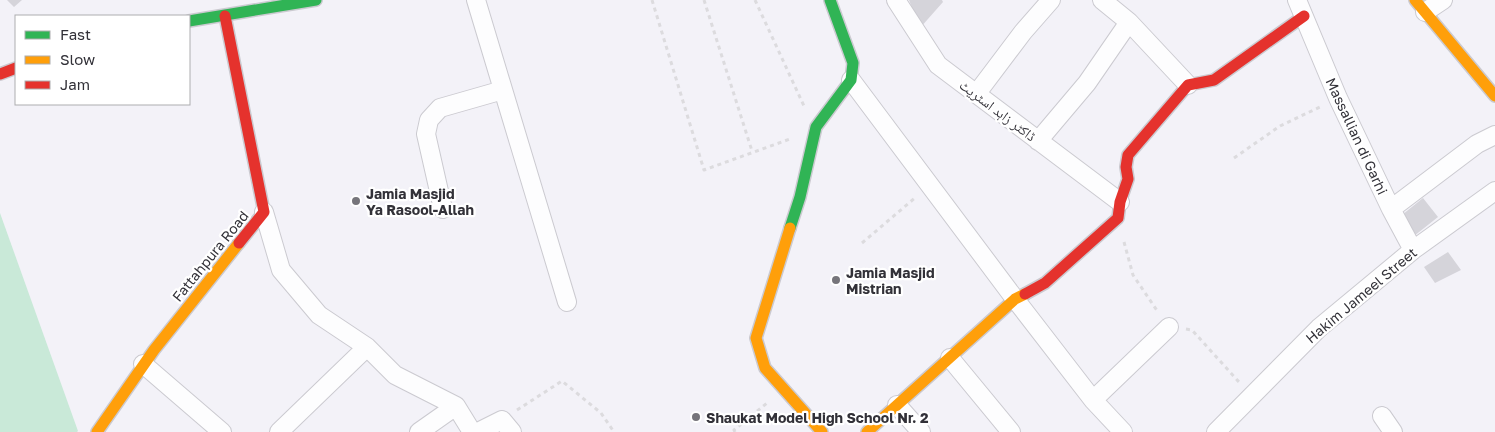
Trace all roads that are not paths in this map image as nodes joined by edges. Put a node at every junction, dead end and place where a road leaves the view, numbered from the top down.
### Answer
1 (316, 0) edge
2 (476, 0) edge
3 (830, 0) edge
4 (896, 0) edge
5 (1051, 0) edge
6 (1102, 0) edge
7 (1443, 0) edge
8 (1420, 6) edge
9 (1300, 8) edge
10 (225, 16) junction
11 (190, 21) edge
12 (1129, 22) junction
13 (15, 68) edge
14 (0, 74) edge
15 (851, 80) junction
16 (1188, 85) junction
17 (503, 90) junction
18 (977, 94) junction
19 (1495, 96) edge
20 (1495, 135) edge
21 (1038, 141) junction
22 (1495, 191) edge
23 (1120, 202) junction
24 (443, 209) dead end
25 (1392, 209) junction
26 (264, 212) junction
27 (1413, 250) junction
28 (1015, 299) junction
29 (567, 302) dead end
30 (1169, 327) dead end
31 (367, 347) junction
32 (950, 358) junction
33 (143, 364) junction
34 (1093, 400) junction
35 (897, 405) junction
36 (456, 406) junction
37 (1382, 416) dead end
38 (507, 426) edge
39 (97, 432) edge
40 (222, 432) edge
41 (280, 432) edge
42 (419, 432) edge
43 (472, 432) edge
44 (478, 432) edge
45 (822, 432) edge
46 (867, 432) edge
47 (921, 432) edge
48 (1011, 432) edge
49 (1123, 432) edge
50 (1216, 432) edge
51 (1393, 432) edge

1 - 10 street
2 - 17 street
3 - 15 street
4 - 18 street, ڈاکٹر زاہد اسٹریٹ
5 - 18 street
6 - 12 street
7 - 8 street
8 - 19 street
9 - 16 street
9 - 25 street, Massallian di Garhi
10 - 11 street
10 - 26 street, Fattahpura Road
12 - 16 street
12 - 21 street
13 - 14 street
15 - 28 street
15 - 45 street
16 - 23 street
17 - 24 street
17 - 29 street
18 - 21 street, ڈاکٹر زاہد اسٹریٹ
20 - 25 street, Massallian di Garhi
21 - 23 street, ڈاکٹر زاہد اسٹریٹ
22 - 27 street, Hakim Jameel Street
23 - 28 street
25 - 27 street
26 - 31 street
26 - 33 street, Fattahpura Road
27 - 50 street, Hakim Jameel Street
28 - 32 street
28 - 34 street
30 - 34 street
31 - 36 street
31 - 41 street
32 - 35 street
32 - 48 street
33 - 39 street, Fattahpura Road
33 - 40 street
34 - 49 street
35 - 46 street
35 - 47 street
36 - 42 street
36 - 43 street
37 - 51 street
38 - 44 street

